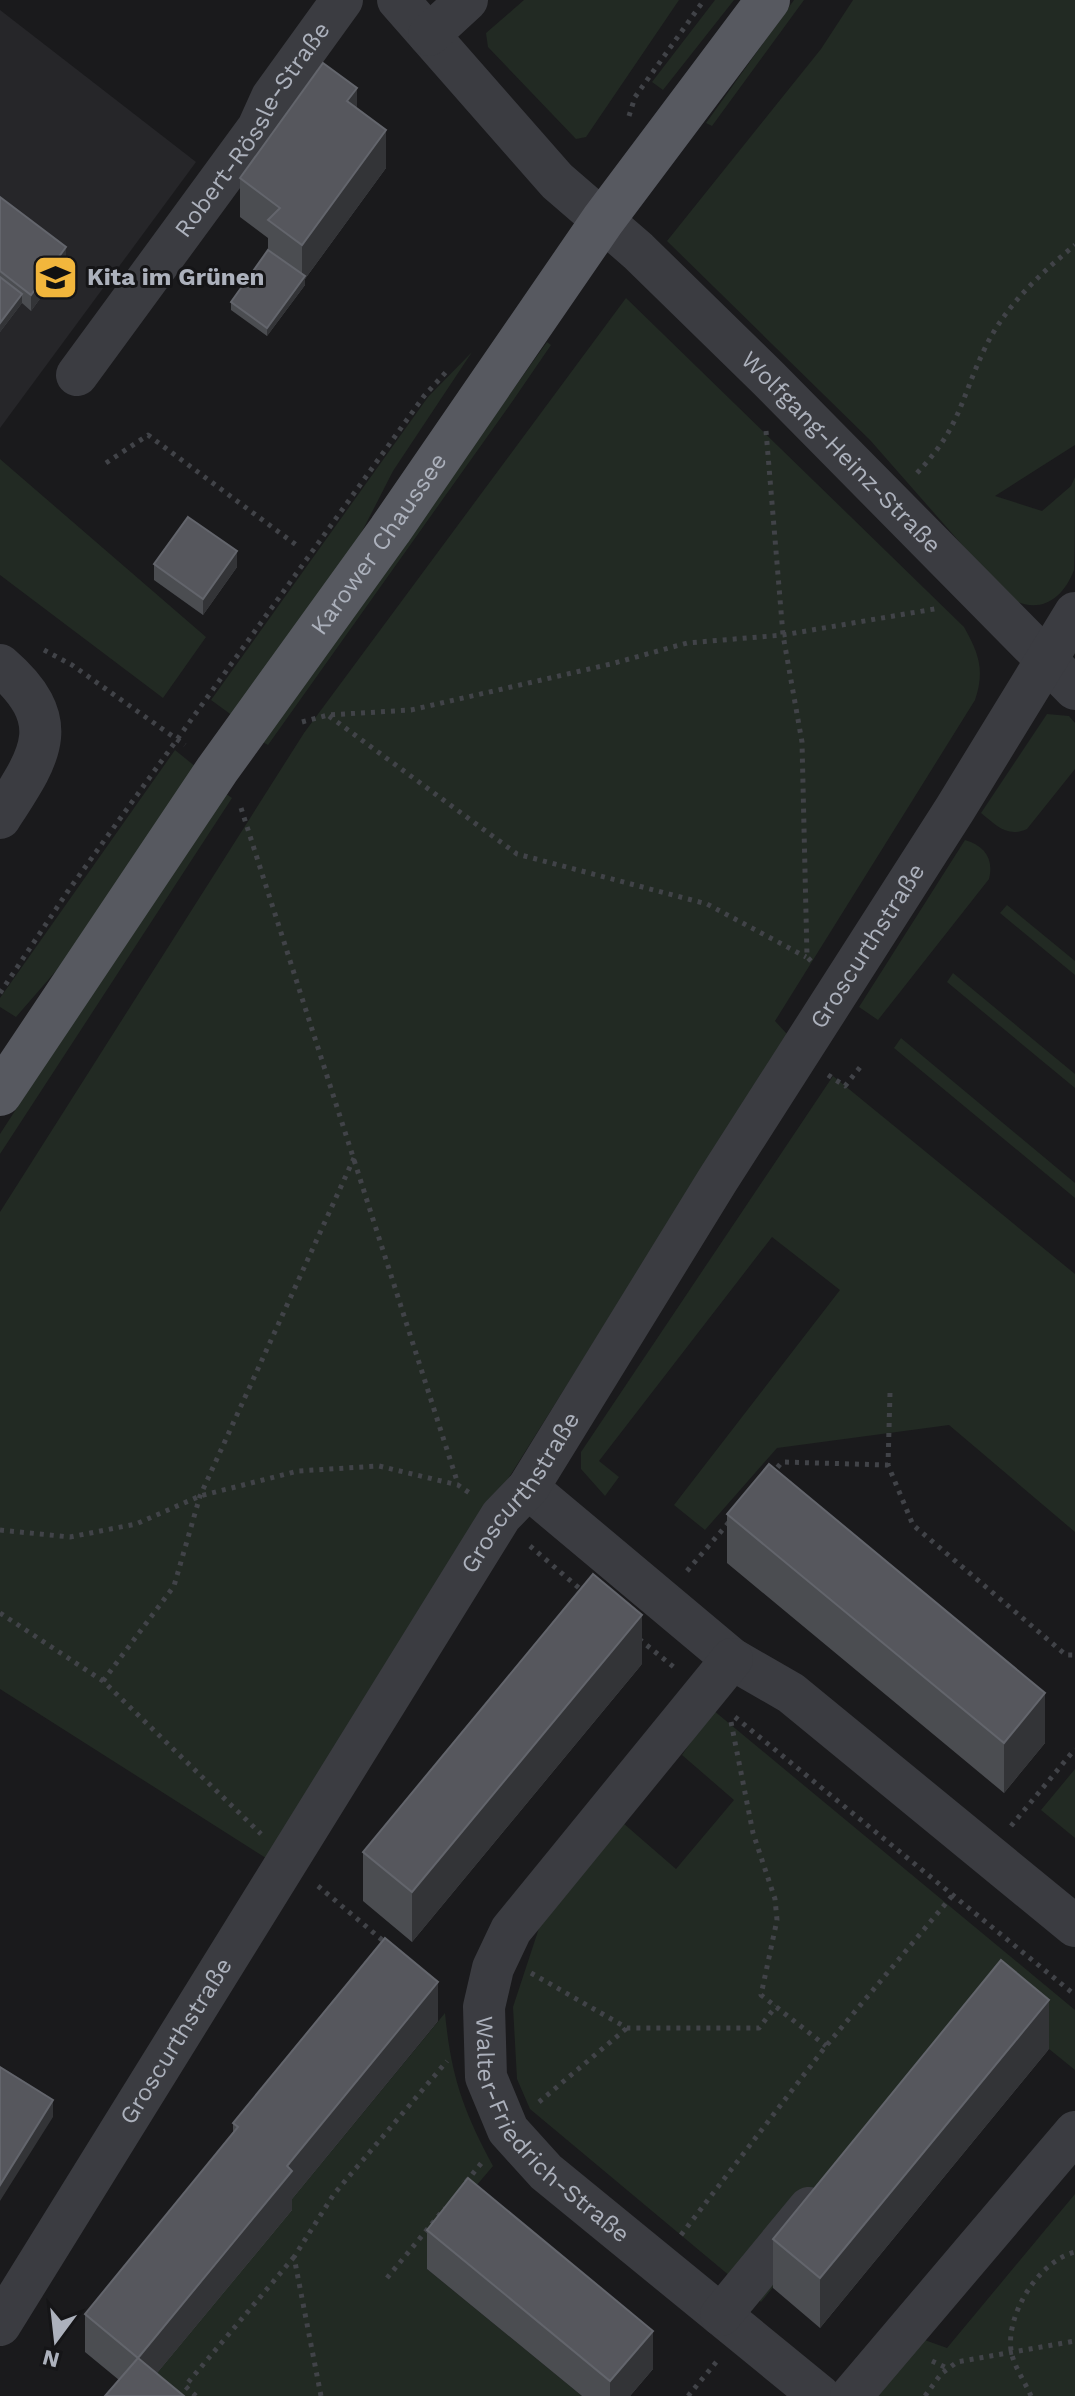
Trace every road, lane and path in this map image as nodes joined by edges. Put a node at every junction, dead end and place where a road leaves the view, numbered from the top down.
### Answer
1 (342, 0) edge
2 (398, 0) edge
3 (467, 0) edge
4 (704, 0) edge
5 (768, 0) edge
6 (429, 35) junction
7 (628, 120) dead end
8 (603, 220) junction
9 (1075, 245) edge
10 (455, 362) dead end
11 (77, 375) dead end
12 (769, 379) junction
13 (106, 463) dead end
14 (889, 502) junction
15 (299, 547) dead end
16 (978, 592) junction
17 (1075, 613) edge
18 (783, 635) junction
19 (37, 647) dead end
20 (0, 665) edge
21 (1060, 676) edge
22 (328, 715) junction
23 (300, 723) dead end
24 (176, 738) junction
25 (217, 770) junction
26 (0, 818) edge
27 (807, 957) junction
28 (844, 984) junction
29 (0, 993) edge
30 (0, 1094) edge
31 (355, 1157) junction
32 (890, 1393) dead end
33 (888, 1465) junction
34 (458, 1485) junction
35 (762, 1485) edge
36 (200, 1496) junction
37 (515, 1502) junction
38 (732, 1519) edge
39 (0, 1530) edge
40 (588, 1596) edge
41 (662, 1599) junction
42 (0, 1613) edge
43 (636, 1636) edge
44 (1075, 1655) edge
45 (732, 1659) junction
46 (103, 1681) junction
47 (705, 1693) junction
48 (1075, 1749) edge
49 (987, 1854) junction
50 (287, 1859) junction
51 (952, 1896) junction
52 (1075, 1926) edge
53 (388, 1945) edge
54 (500, 1953) junction
55 (1075, 1995) edge
56 (776, 2006) junction
57 (627, 2028) junction
58 (826, 2046) junction
59 (457, 2049) dead end
60 (519, 2120) junction
61 (1075, 2132) edge
62 (833, 2178) edge
63 (465, 2183) edge
64 (446, 2207) edge
65 (675, 2242) dead end
66 (1075, 2252) edge
67 (294, 2257) junction
68 (387, 2278) dead end
69 (0, 2325) edge
70 (724, 2332) junction
71 (1075, 2341) edge
72 (1011, 2350) junction
73 (196, 2396) edge
74 (321, 2396) edge
75 (688, 2396) edge
76 (820, 2396) edge
77 (851, 2396) edge
78 (925, 2396) edge
79 (1031, 2396) edge

1 - 11 street, Robert-Rössle-Straße
2 - 6 street
3 - 6 street
4 - 7 path
5 - 8 main road, Karower Chaussee
6 - 8 street
8 - 12 street, Wolfgang-Heinz-Straße
8 - 25 main road, Karower Chaussee
9 - 14 path
10 - 24 path
12 - 14 street, Wolfgang-Heinz-Straße
12 - 18 path
13 - 15 path
14 - 16 street, Wolfgang-Heinz-Straße
16 - 18 path
16 - 21 street, Wolfgang-Heinz-Straße
17 - 21 street, Groscurthstraße
18 - 22 path
18 - 27 path
19 - 24 path
20 - 26 street
21 - 28 street, Groscurthstraße
22 - 23 path
22 - 27 path
24 - 25 path
24 - 29 path
25 - 30 main road, Karower Chaussee
25 - 31 path
27 - 28 path
28 - 37 street, Groscurthstraße
31 - 34 path
31 - 36 path
32 - 33 path
33 - 35 path
33 - 44 path
34 - 36 path
34 - 37 path
36 - 39 path
36 - 46 path
37 - 40 path
37 - 41 street
37 - 50 street, Groscurthstraße
38 - 41 path
41 - 45 street
42 - 46 path
43 - 47 path
45 - 47 street, Walter-Friedrich-Straße
45 - 49 street
46 - 50 path
47 - 54 street, Walter-Friedrich-Straße
48 - 49 path
49 - 52 street
50 - 53 path
50 - 69 street, Groscurthstraße
51 - 55 path
51 - 56 path
51 - 58 path
54 - 57 path
54 - 60 street, Walter-Friedrich-Straße
56 - 57 path
56 - 58 path
57 - 60 path
58 - 65 path
59 - 67 path
60 - 63 path
60 - 70 street, Walter-Friedrich-Straße
61 - 77 street
62 - 70 street
64 - 68 path
66 - 72 path
67 - 73 path
67 - 74 path
70 - 75 path
70 - 76 street, Walter-Friedrich-Straße
71 - 72 path
72 - 78 path
72 - 79 path

